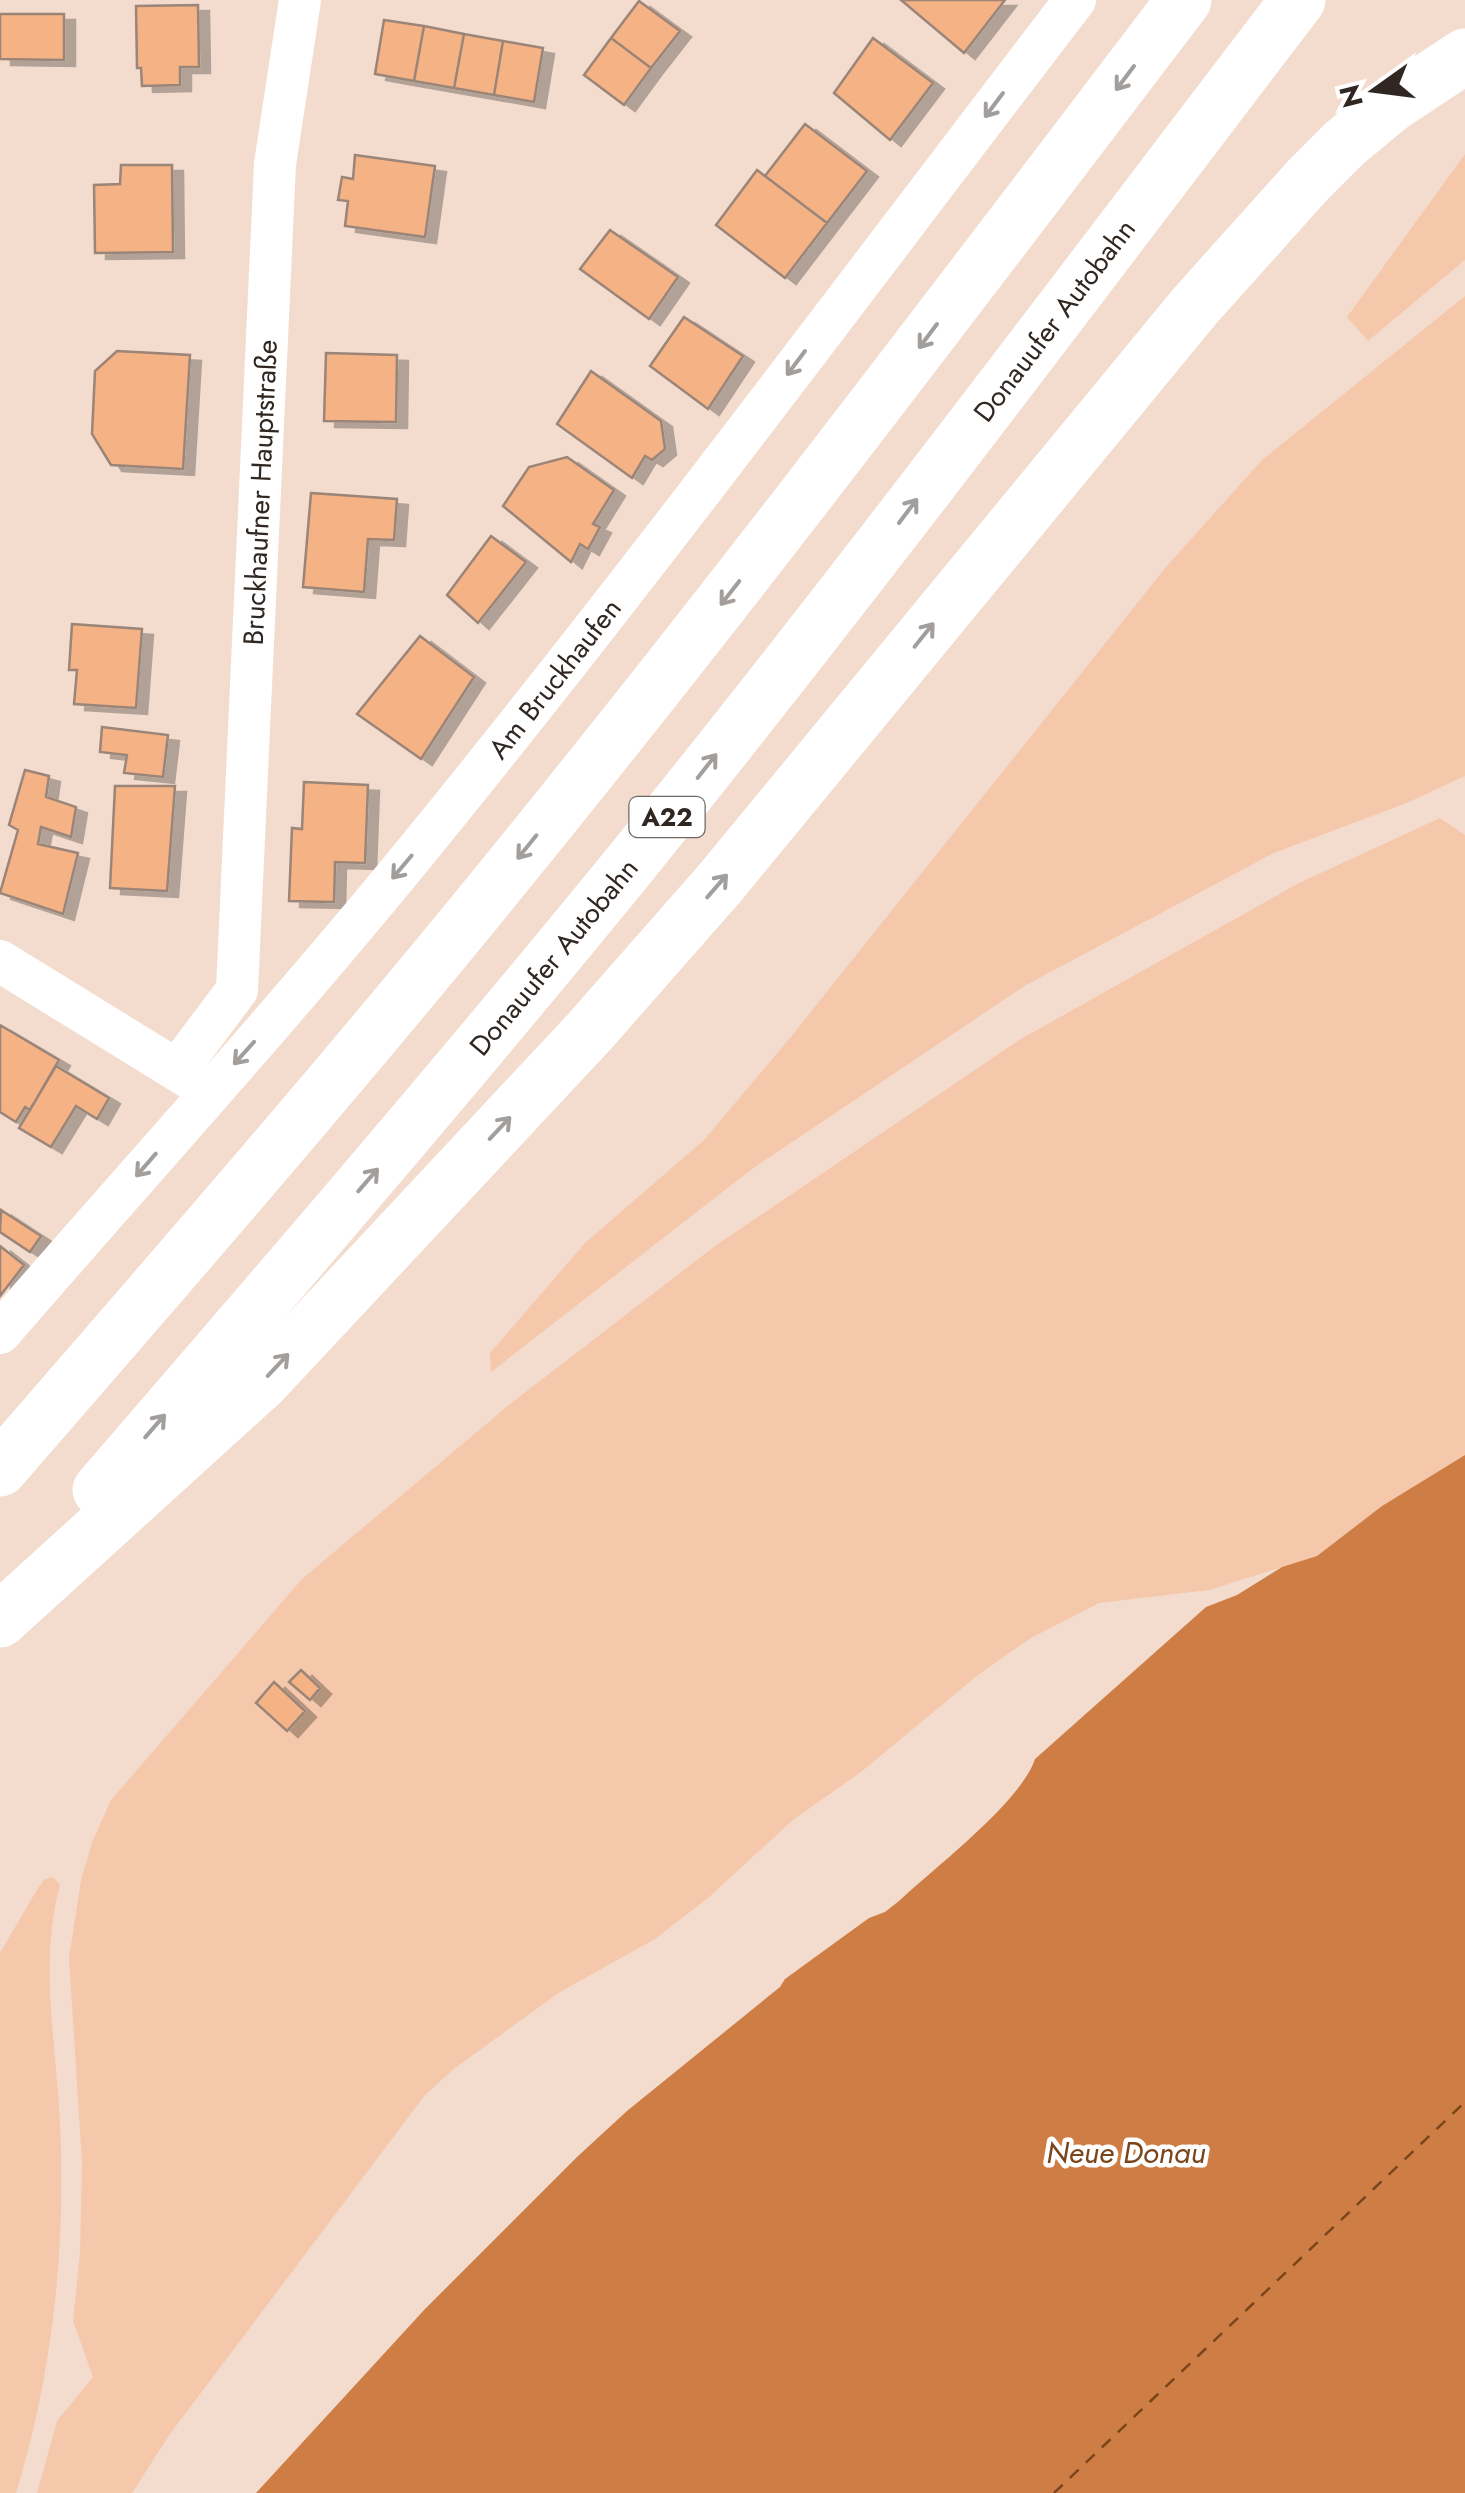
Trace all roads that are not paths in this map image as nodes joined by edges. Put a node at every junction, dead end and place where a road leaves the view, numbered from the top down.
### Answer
1 (300, 0) edge
2 (1075, 0) edge
3 (1184, 0) edge
4 (1298, 0) edge
5 (1465, 56) edge
6 (0, 961) edge
7 (237, 990) junction
8 (277, 1016) junction
9 (194, 1080) junction
10 (0, 1333) edge
11 (0, 1469) edge
12 (0, 1606) edge
13 (0, 1620) edge

1 - 7 street, Bruckhaufner Hauptstraße
2 -> 8 street, Am Bruckhaufen
3 -> 11 highway
12 -> 4 highway, Donauufer Autobahn / A22
13 -> 5 highway
6 - 9 street
7 - 8 street
7 - 9 street
8 -> 9 street, Am Bruckhaufen
9 -> 10 street, Am Bruckhaufen

